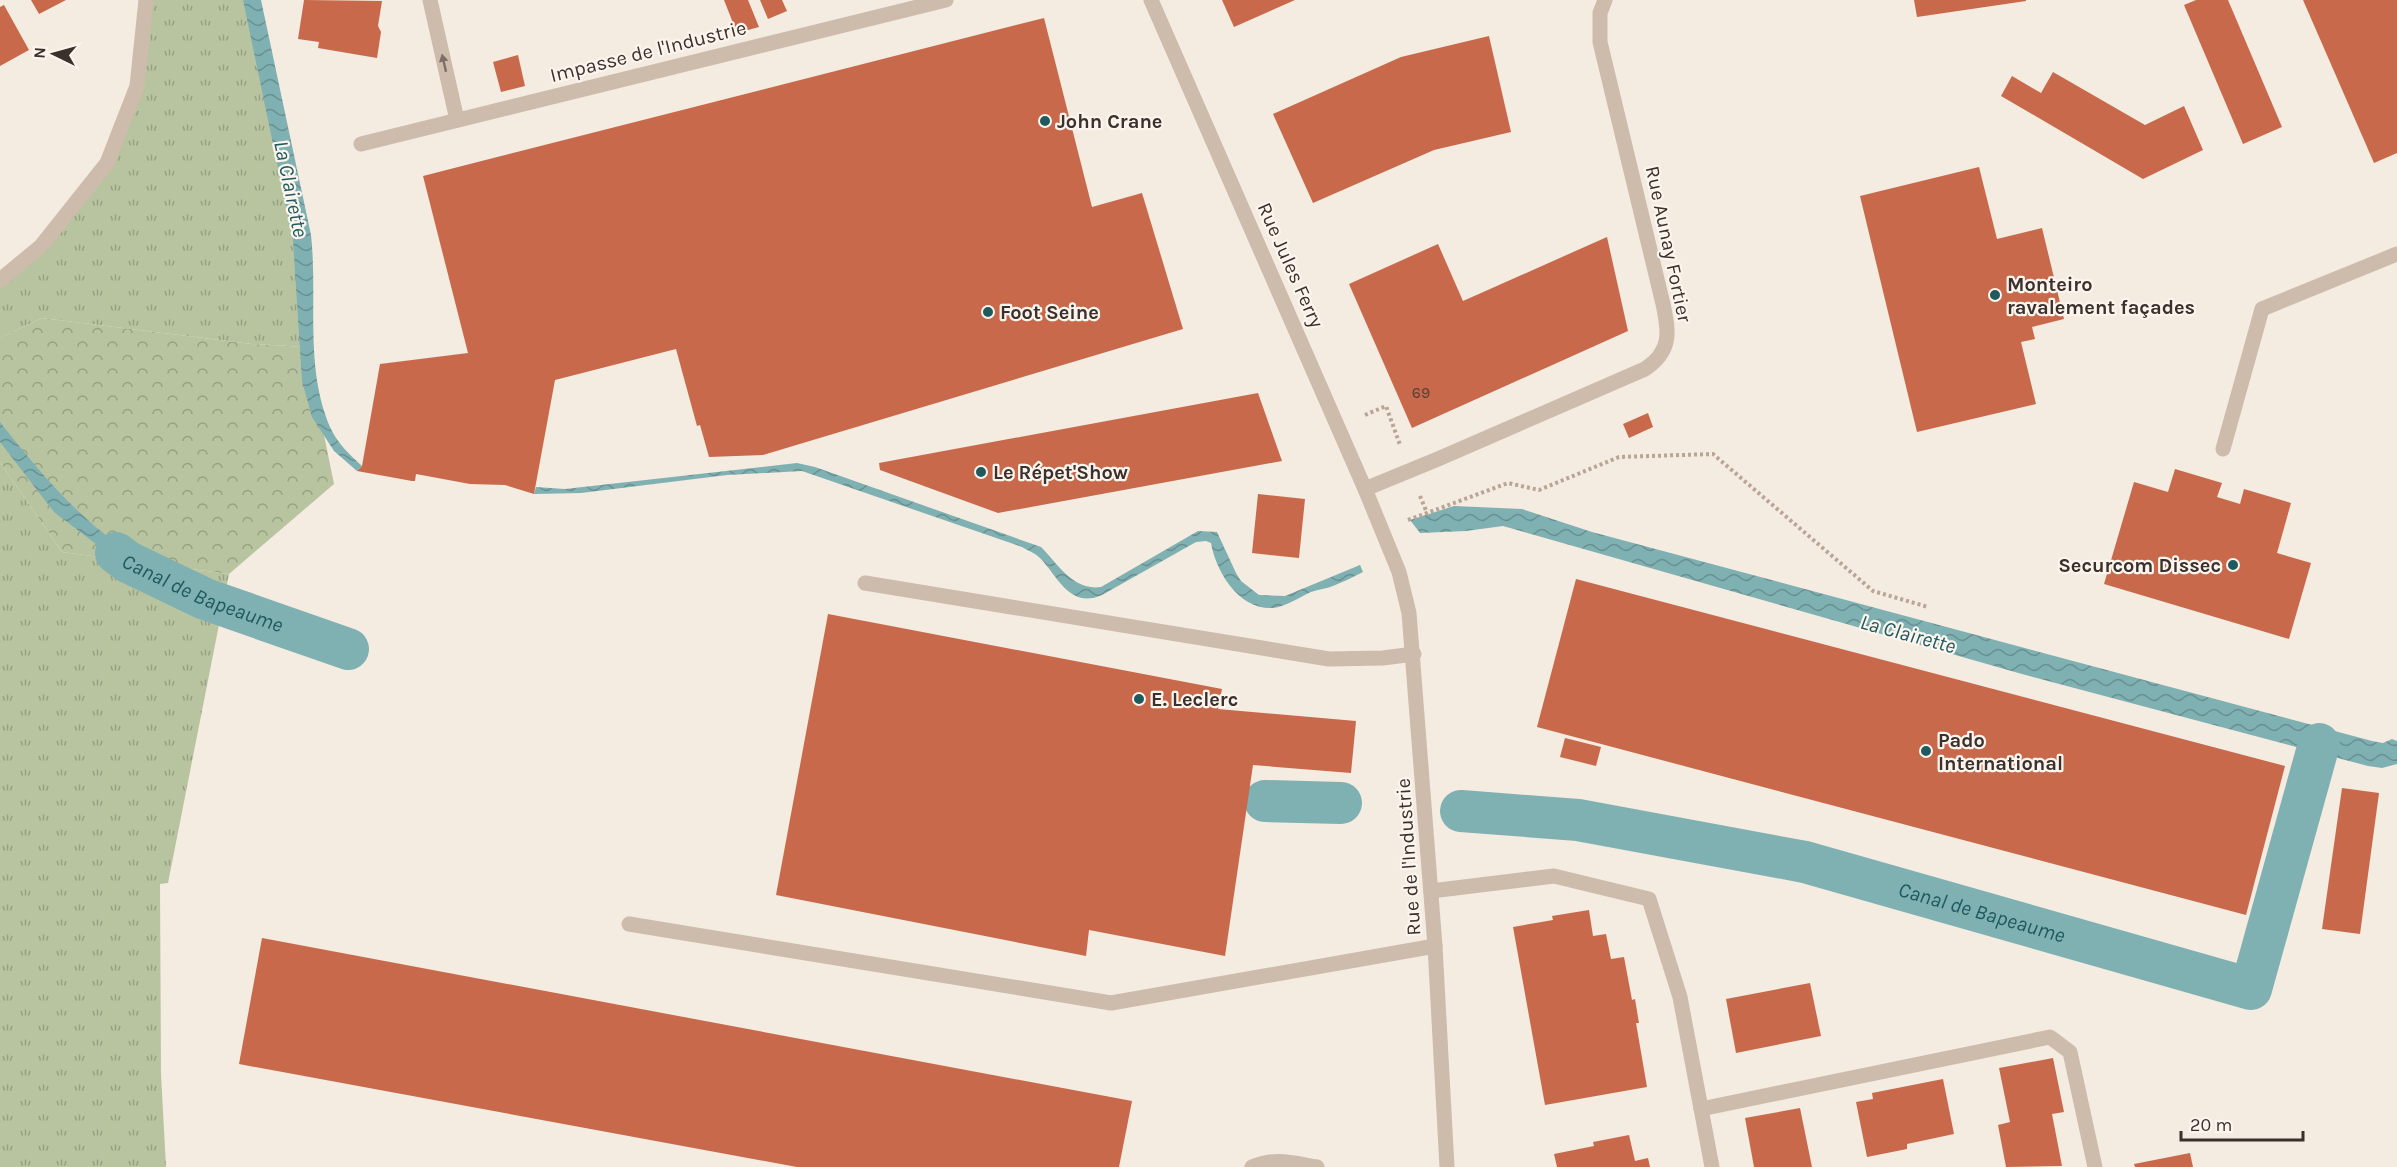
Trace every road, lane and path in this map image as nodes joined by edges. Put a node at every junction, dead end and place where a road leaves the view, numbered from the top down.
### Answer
1 (146, 0) edge
2 (430, 0) edge
3 (946, 0) edge
4 (1151, 0) edge
5 (1605, 0) edge
6 (457, 120) junction
7 (361, 144) dead end
8 (2397, 255) edge
9 (0, 280) edge
10 (1360, 417) dead end
11 (2223, 449) dead end
12 (1403, 453) dead end
13 (1365, 489) junction
14 (1418, 491) dead end
15 (1427, 513) junction
16 (1402, 522) dead end
17 (1389, 548) joint
18 (865, 583) dead end
19 (1928, 607) dead end
20 (1414, 654) junction
21 (1431, 891) junction
22 (629, 924) dead end
23 (1435, 946) junction
24 (1701, 1109) junction
25 (1252, 1167) edge
26 (1317, 1167) edge
27 (1447, 1167) edge
28 (1712, 1167) edge
29 (2095, 1167) edge

1 - 9 street
6 -> 2 street
3 - 6 street, Impasse de l'Industrie
4 - 13 street, Rue Jules Ferry
5 - 13 street, Rue Aunay Fortier
6 - 7 street, Impasse de l'Industrie
8 - 11 street
10 - 12 path
13 - 17 street, Rue Jules Ferry
14 - 15 path
15 - 16 path
15 - 19 path
17 - 20 street, Rue de l'Industrie
18 - 20 street
20 - 21 street, Rue de l'Industrie
21 - 23 street, Rue de l'Industrie
21 - 24 street
22 - 23 street
23 - 27 street, Rue de l'Industrie
24 - 28 street
24 - 29 street
25 - 26 street

